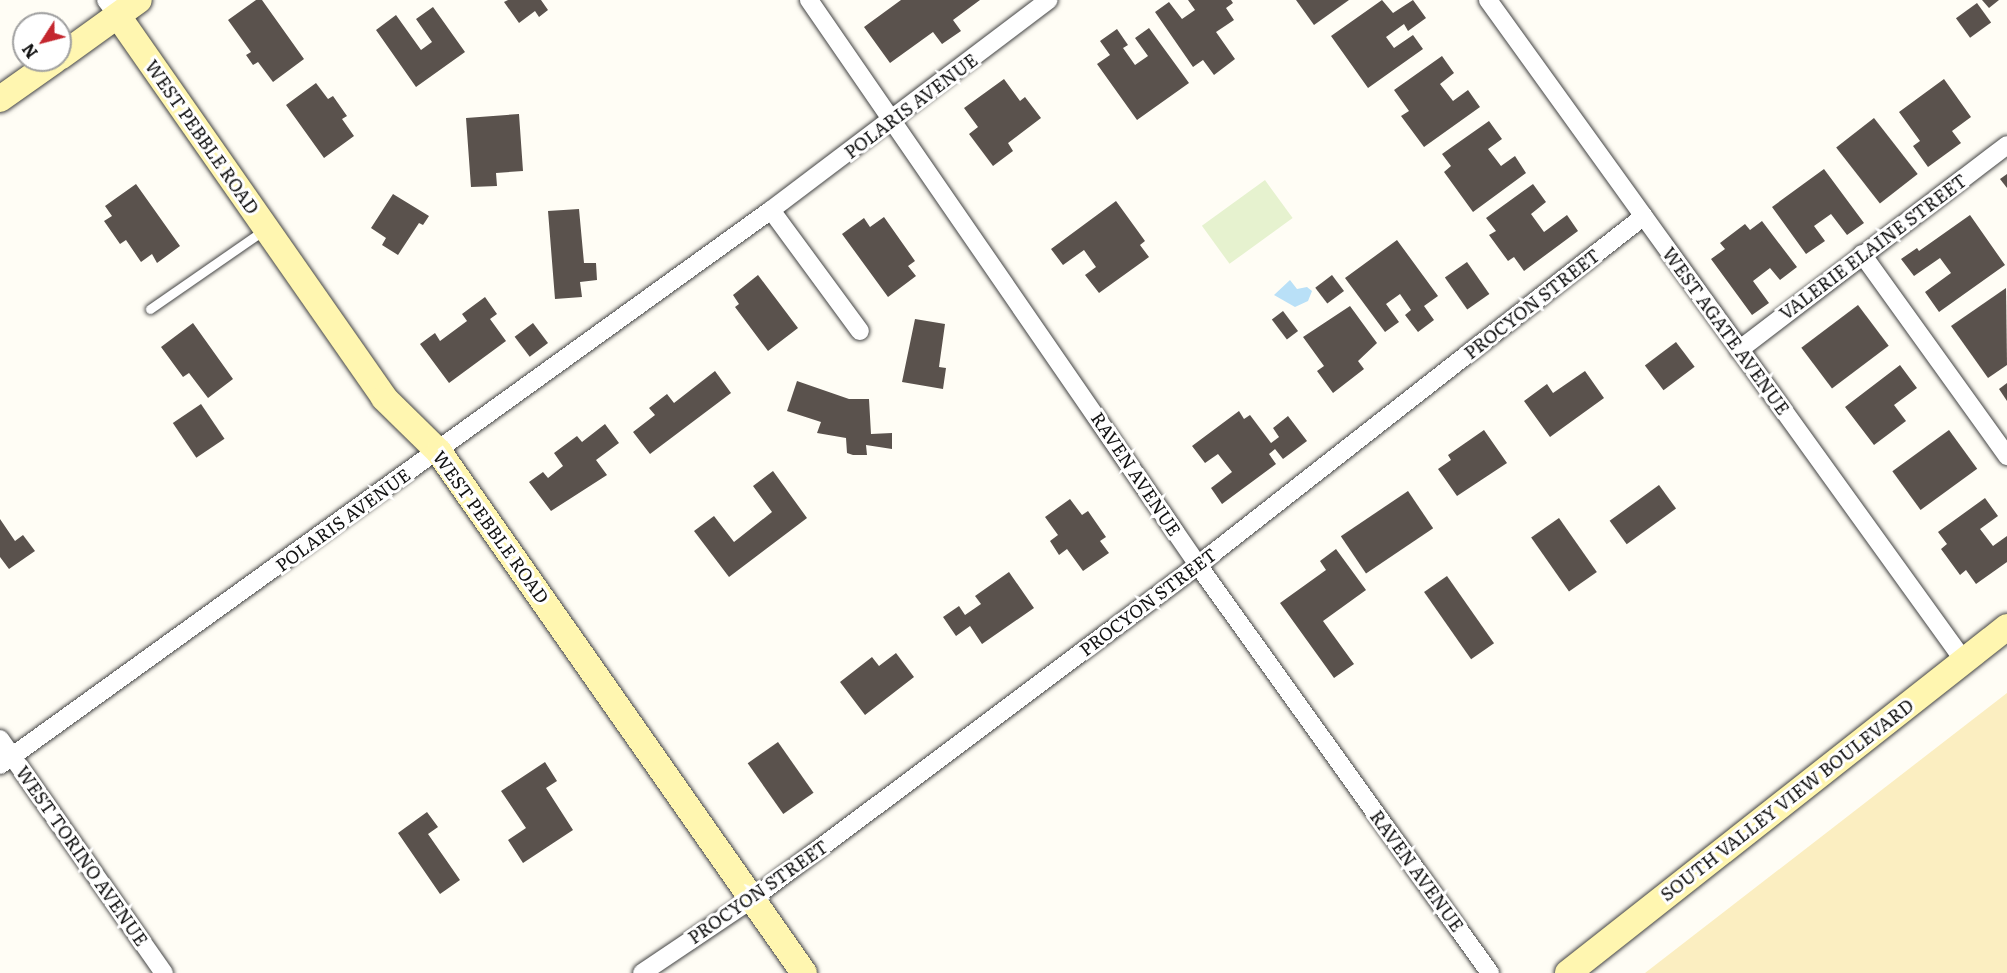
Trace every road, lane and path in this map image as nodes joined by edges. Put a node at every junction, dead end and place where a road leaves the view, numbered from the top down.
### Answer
1 (139, 0) edge
2 (809, 0) edge
3 (1049, 0) edge
4 (1488, 0) edge
5 (112, 8) edge
6 (72, 46) edge
7 (39, 72) edge
8 (0, 99) edge
9 (894, 120) junction
10 (2007, 145) edge
11 (771, 210) junction
12 (1644, 216) junction
13 (266, 229) junction
14 (1862, 254) junction
15 (150, 309) dead end
16 (860, 331) dead end
17 (1739, 350) junction
18 (439, 452) junction
19 (2007, 456) edge
20 (1198, 564) junction
21 (2007, 627) edge
22 (1964, 661) junction
23 (0, 739) edge
24 (6, 761) edge
25 (752, 899) junction
26 (164, 973) edge
27 (642, 973) edge
28 (804, 973) edge
29 (1490, 973) edge
30 (1568, 973) edge

1 - 5 street
2 - 9 street, RAVEN AVENUE
3 - 9 street, POLARIS AVENUE
4 - 12 street, WEST AGATE AVENUE
5 - 6 street
5 - 13 street, WEST PEBBLE ROAD
7 - 8 street
9 - 11 street, POLARIS AVENUE
9 - 20 street, RAVEN AVENUE
10 - 14 street, VALERIE ELAINE STREET
11 - 16 street
11 - 18 street, POLARIS AVENUE
12 - 17 street, WEST AGATE AVENUE
12 - 20 street, PROCYON STREET
13 - 15 lane
13 - 18 street, WEST PEBBLE ROAD
14 - 17 street, VALERIE ELAINE STREET
14 - 19 street
17 - 22 street, WEST AGATE AVENUE
18 - 24 street, POLARIS AVENUE
18 - 25 street, WEST PEBBLE ROAD
20 - 25 street, PROCYON STREET
20 - 29 street, RAVEN AVENUE
21 - 22 street, SOUTH VALLEY VIEW BOULEVARD
22 - 30 street, SOUTH VALLEY VIEW BOULEVARD
23 - 24 street, WEST TORINO AVENUE
24 - 26 street, WEST TORINO AVENUE
25 - 27 street, PROCYON STREET
25 - 28 street, WEST PEBBLE ROAD

